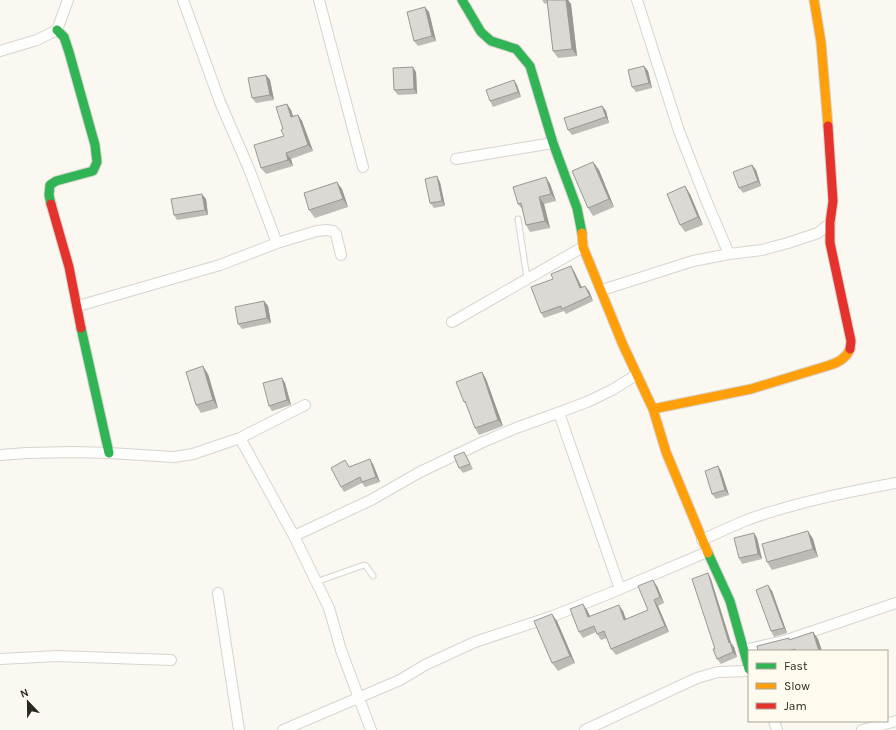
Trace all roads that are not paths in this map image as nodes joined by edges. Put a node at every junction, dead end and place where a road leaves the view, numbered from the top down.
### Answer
1 (68, 0) edge
2 (183, 0) edge
3 (319, 0) edge
4 (462, 0) edge
5 (637, 0) edge
6 (814, 0) edge
7 (57, 30) junction
8 (0, 51) edge
9 (552, 143) junction
10 (456, 159) dead end
11 (363, 167) dead end
12 (518, 219) dead end
13 (830, 222) junction
14 (277, 243) junction
15 (583, 247) junction
16 (729, 254) junction
17 (342, 255) dead end
18 (527, 278) junction
19 (602, 290) junction
20 (78, 306) junction
21 (452, 322) dead end
22 (636, 375) junction
23 (305, 406) dead end
24 (653, 409) junction
25 (559, 413) junction
26 (240, 438) junction
27 (109, 453) junction
28 (0, 456) edge
29 (896, 483) edge
30 (294, 536) junction
31 (702, 540) junction
32 (707, 552) junction
33 (373, 576) dead end
34 (316, 582) junction
35 (620, 589) junction
36 (218, 593) dead end
37 (896, 604) edge
38 (744, 650) junction
39 (0, 659) edge
40 (171, 660) dead end
41 (748, 666) edge
42 (748, 670) edge
43 (359, 698) junction
44 (896, 721) edge
45 (239, 730) edge
46 (283, 730) edge
47 (370, 730) edge
48 (586, 730) edge
49 (862, 730) edge

1 - 7 street
2 - 14 street
3 - 11 street
4 - 9 street
5 - 16 street
6 - 13 street
7 - 8 street
7 - 20 street
9 - 10 street
9 - 15 street
12 - 18 lane
13 - 16 street
13 - 24 street
14 - 17 street
14 - 20 street
15 - 18 street
15 - 19 street
16 - 19 street
18 - 21 street
19 - 22 street
20 - 27 street
22 - 24 street
22 - 25 street
23 - 26 street
24 - 31 street
25 - 30 street
25 - 35 street
26 - 27 street
26 - 30 street
27 - 28 street
29 - 31 street
30 - 34 street
31 - 32 street
32 - 35 street
32 - 38 street
33 - 34 lane
34 - 43 street
35 - 43 street
36 - 45 street
37 - 38 street
38 - 41 street
39 - 40 street
42 - 48 street
43 - 46 street
43 - 47 street
44 - 49 street

